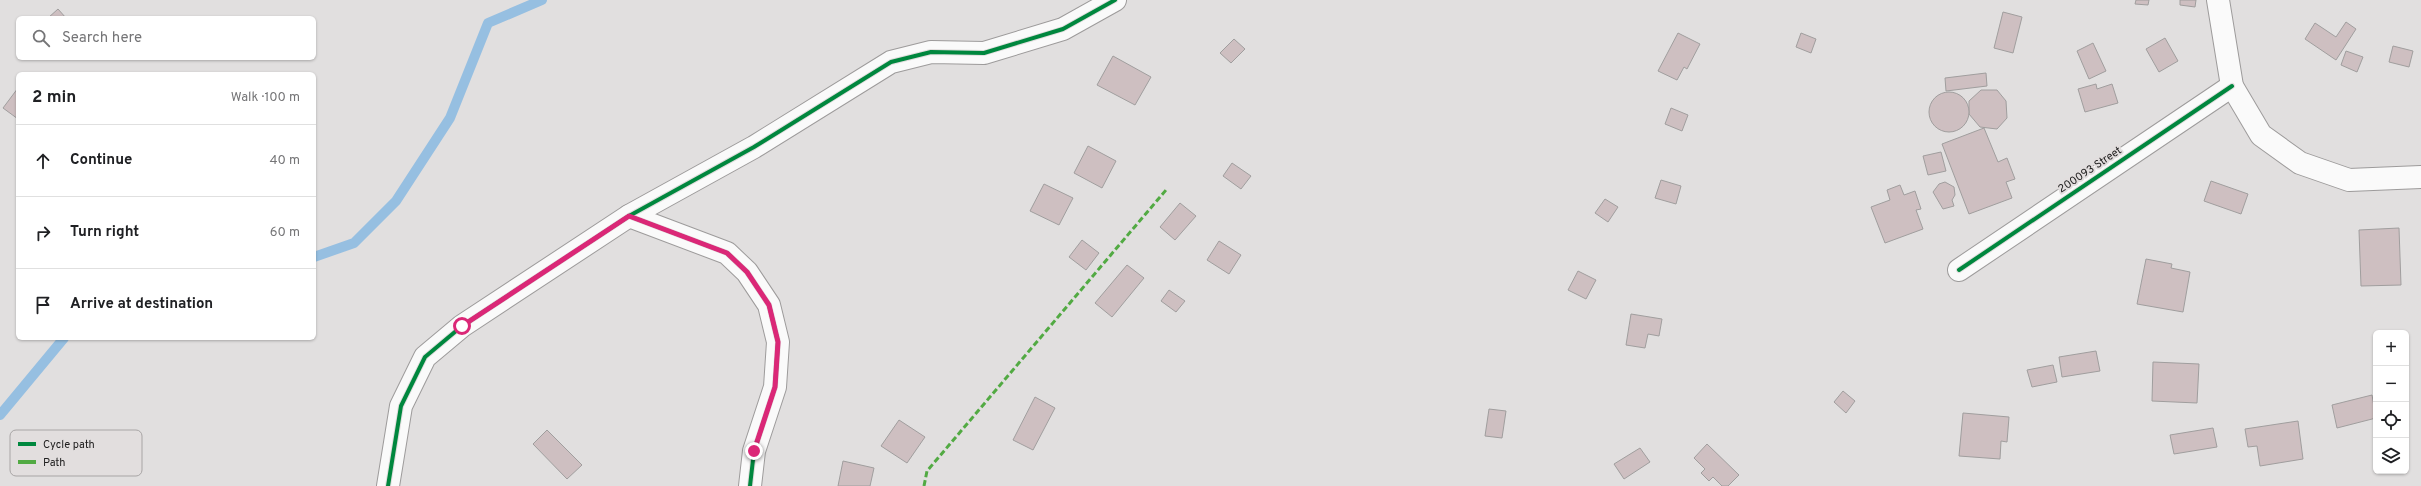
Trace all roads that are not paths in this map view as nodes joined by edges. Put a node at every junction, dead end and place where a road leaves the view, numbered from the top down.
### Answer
1 (1116, 0) edge
2 (2218, 0) edge
3 (2232, 86) junction
4 (2421, 177) edge
5 (629, 216) junction
6 (1959, 270) dead end
7 (388, 486) edge
8 (750, 486) edge

1 - 5 street
2 - 3 street
3 - 4 street
3 - 6 street, 200093 Street
5 - 7 street
5 - 8 street

